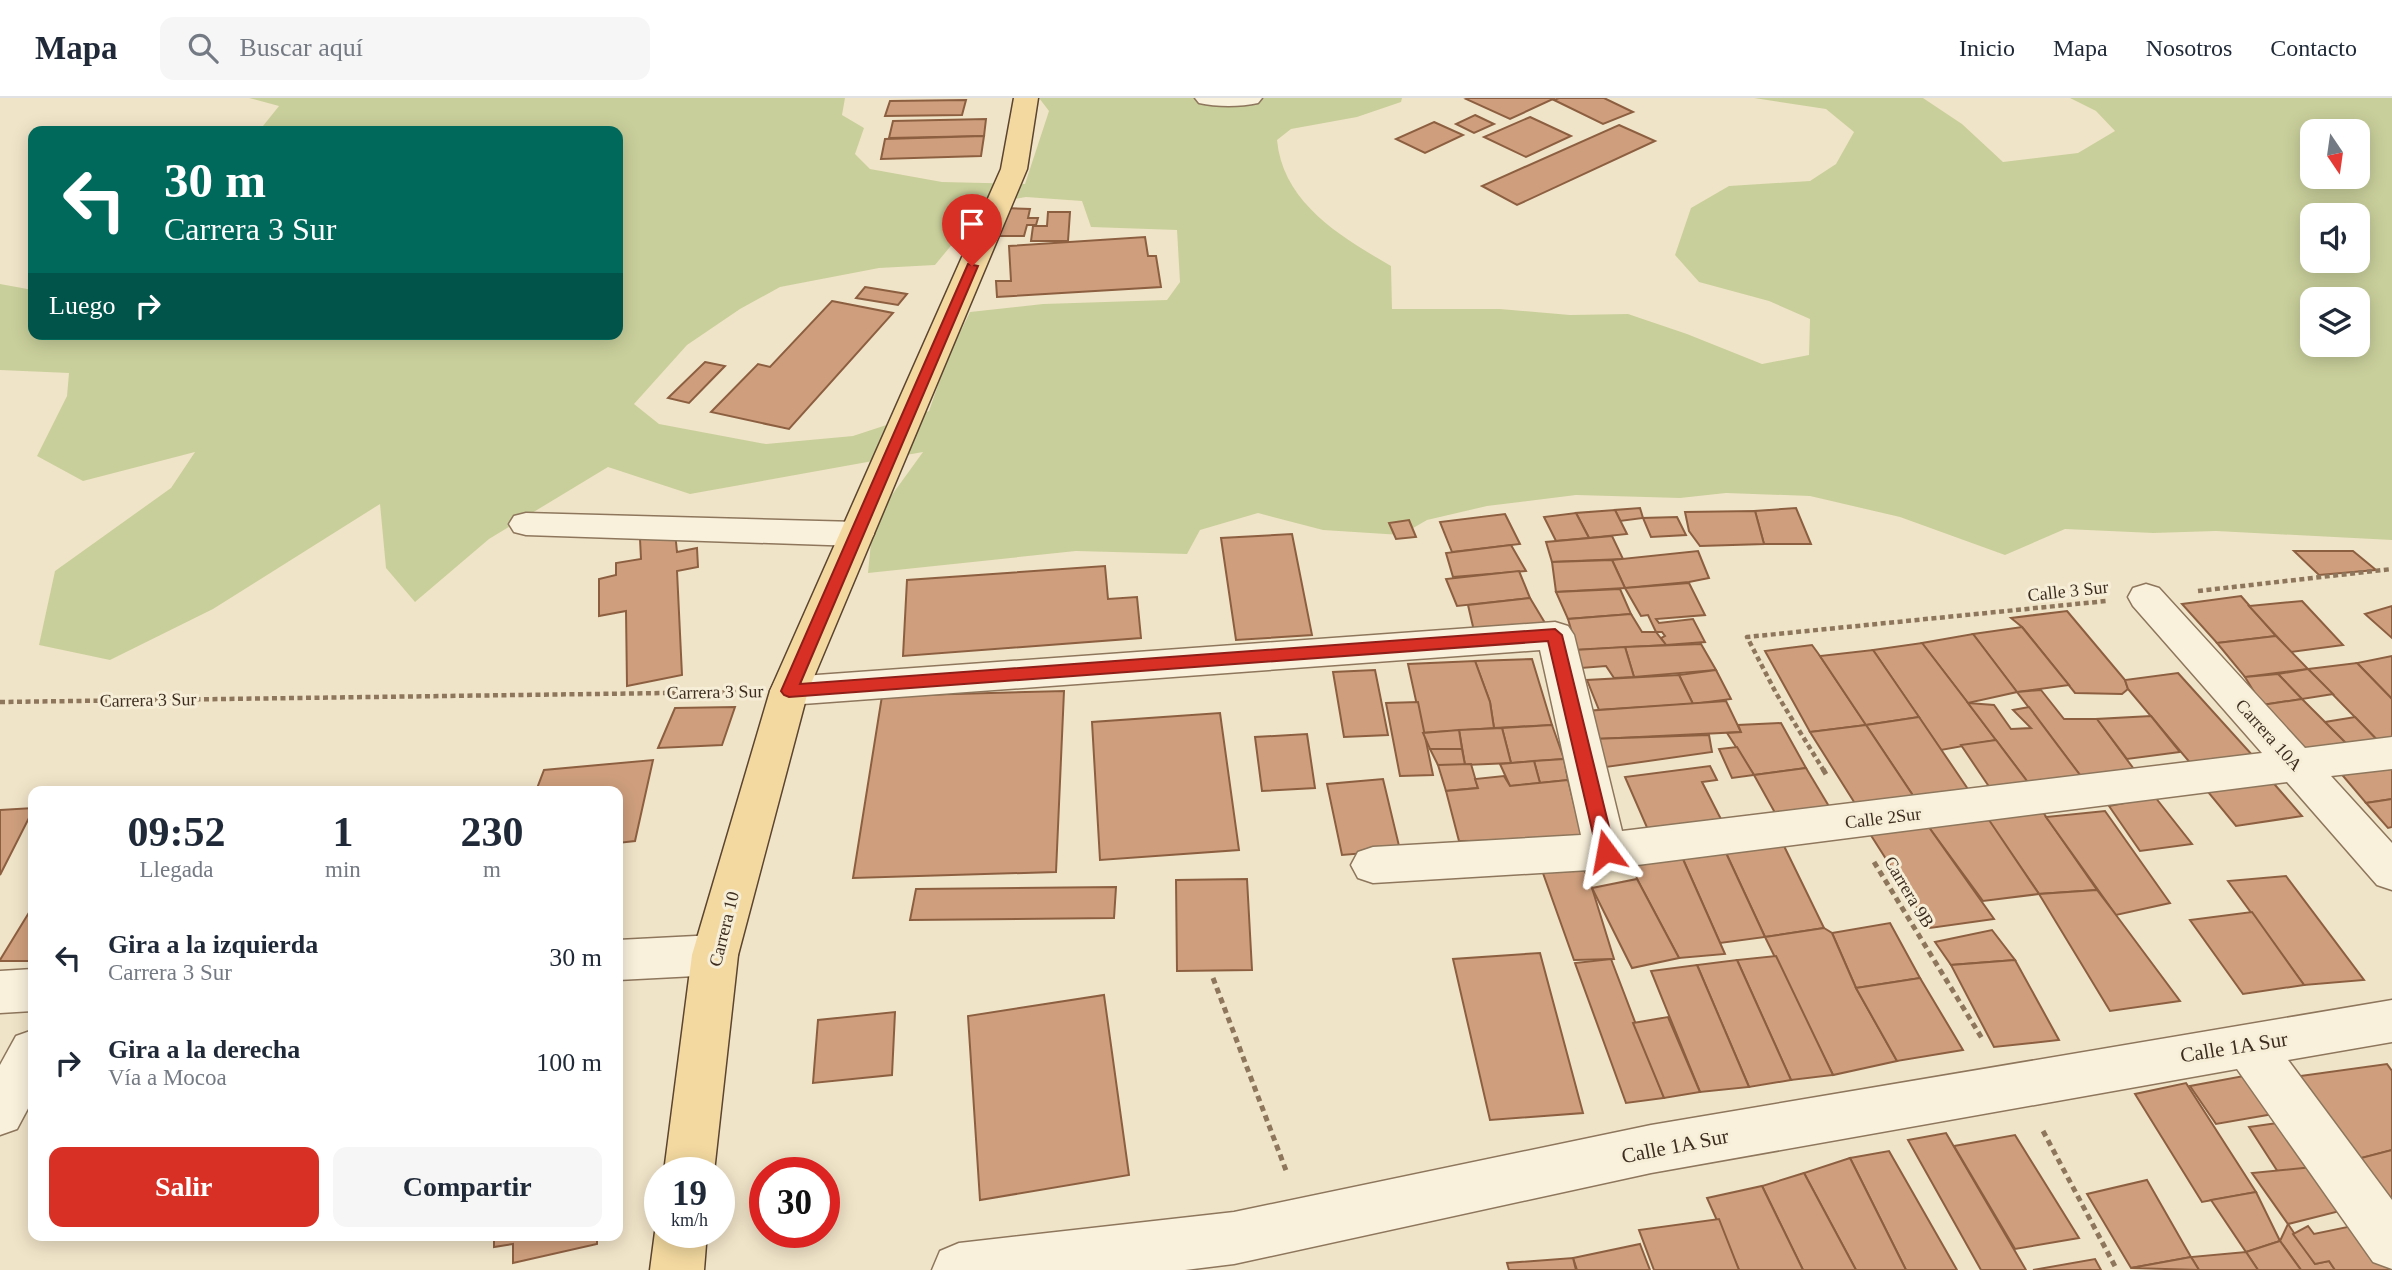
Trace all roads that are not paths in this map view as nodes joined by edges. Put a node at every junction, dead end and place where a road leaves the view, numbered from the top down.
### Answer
1 (1026, 98) edge
2 (1207, 98) edge
3 (1250, 98) edge
4 (526, 524) dead end
5 (857, 534) junction
6 (2147, 597) road end
7 (789, 691) junction
8 (2392, 753) edge
9 (2295, 765) junction
10 (1606, 851) junction
11 (1373, 865) dead end
12 (2392, 872) edge
13 (715, 955) junction
14 (623, 960) edge
15 (28, 990) edge
16 (0, 992) edge
17 (2392, 1021) edge
18 (2248, 1045) junction
19 (28, 1061) edge
20 (0, 1112) edge
21 (691, 1157) edge
22 (2392, 1243) edge
23 (679, 1248) edge
24 (677, 1270) edge
25 (959, 1270) edge

1 - 5 main road, Carrera 10
2 - 3 street
4 - 5 street
5 - 7 main road, Carrera 10
6 - 9 street, Carrera 10A
7 - 10 street, Carrera 3 Sur
7 - 13 main road, Carrera 10
8 - 9 street, Calle 2Sur
9 - 10 street, Calle 2Sur
9 - 12 street, Carrera 10A
10 - 11 street, Calle 2Sur
13 - 14 street
13 - 21 main road, Carrera 10
15 - 16 street
17 - 18 street, Calle 1A Sur
18 - 22 street
18 - 25 street, Calle 1A Sur
19 - 20 street
23 - 24 main road

